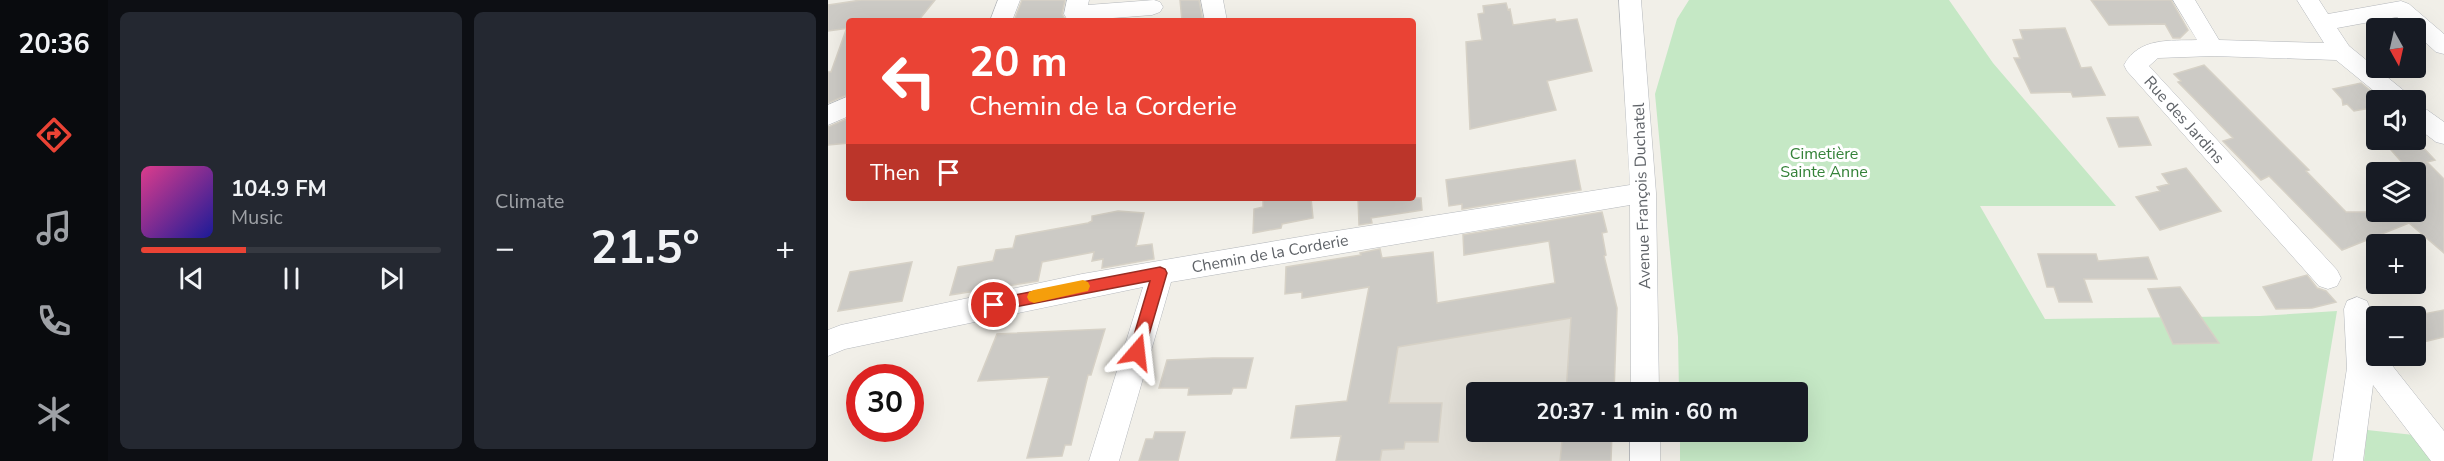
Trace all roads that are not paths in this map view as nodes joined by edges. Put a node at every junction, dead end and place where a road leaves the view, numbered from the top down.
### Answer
1 (1009, 0) edge
2 (1078, 0) edge
3 (1212, 0) edge
4 (1630, 0) edge
5 (2184, 0) edge
6 (2308, 0) edge
7 (1152, 7) dead end
8 (1002, 18) edge
9 (1215, 18) edge
10 (2323, 23) junction
11 (2444, 46) edge
12 (2213, 48) junction
13 (2341, 52) junction
14 (2388, 90) edge
15 (846, 107) edge
16 (828, 116) edge
17 (2426, 121) edge
18 (2444, 135) edge
19 (1644, 193) junction
20 (1160, 273) junction
21 (2328, 278) dead end
22 (2356, 309) dead end
23 (828, 343) edge
24 (2361, 368) junction
25 (1645, 382) edge
26 (1645, 442) edge
27 (2444, 454) edge
28 (1104, 461) edge
29 (1645, 461) edge
30 (2348, 461) edge

1 - 8 street
2 - 7 street
3 - 9 street
4 - 19 street, Avenue François Duchatel
5 - 12 street
6 - 10 street
10 - 11 street
10 - 13 street
12 - 13 street, Rue des Jardins
12 - 21 street, Rue des Jardins
13 - 14 street
15 - 16 street
17 - 18 street
19 - 20 street, Chemin de la Corderie
19 - 25 street, Avenue François Duchatel
20 - 23 street, Chemin de la Corderie
20 - 28 street
22 - 24 street
24 - 27 street
24 - 30 street
26 - 29 street

